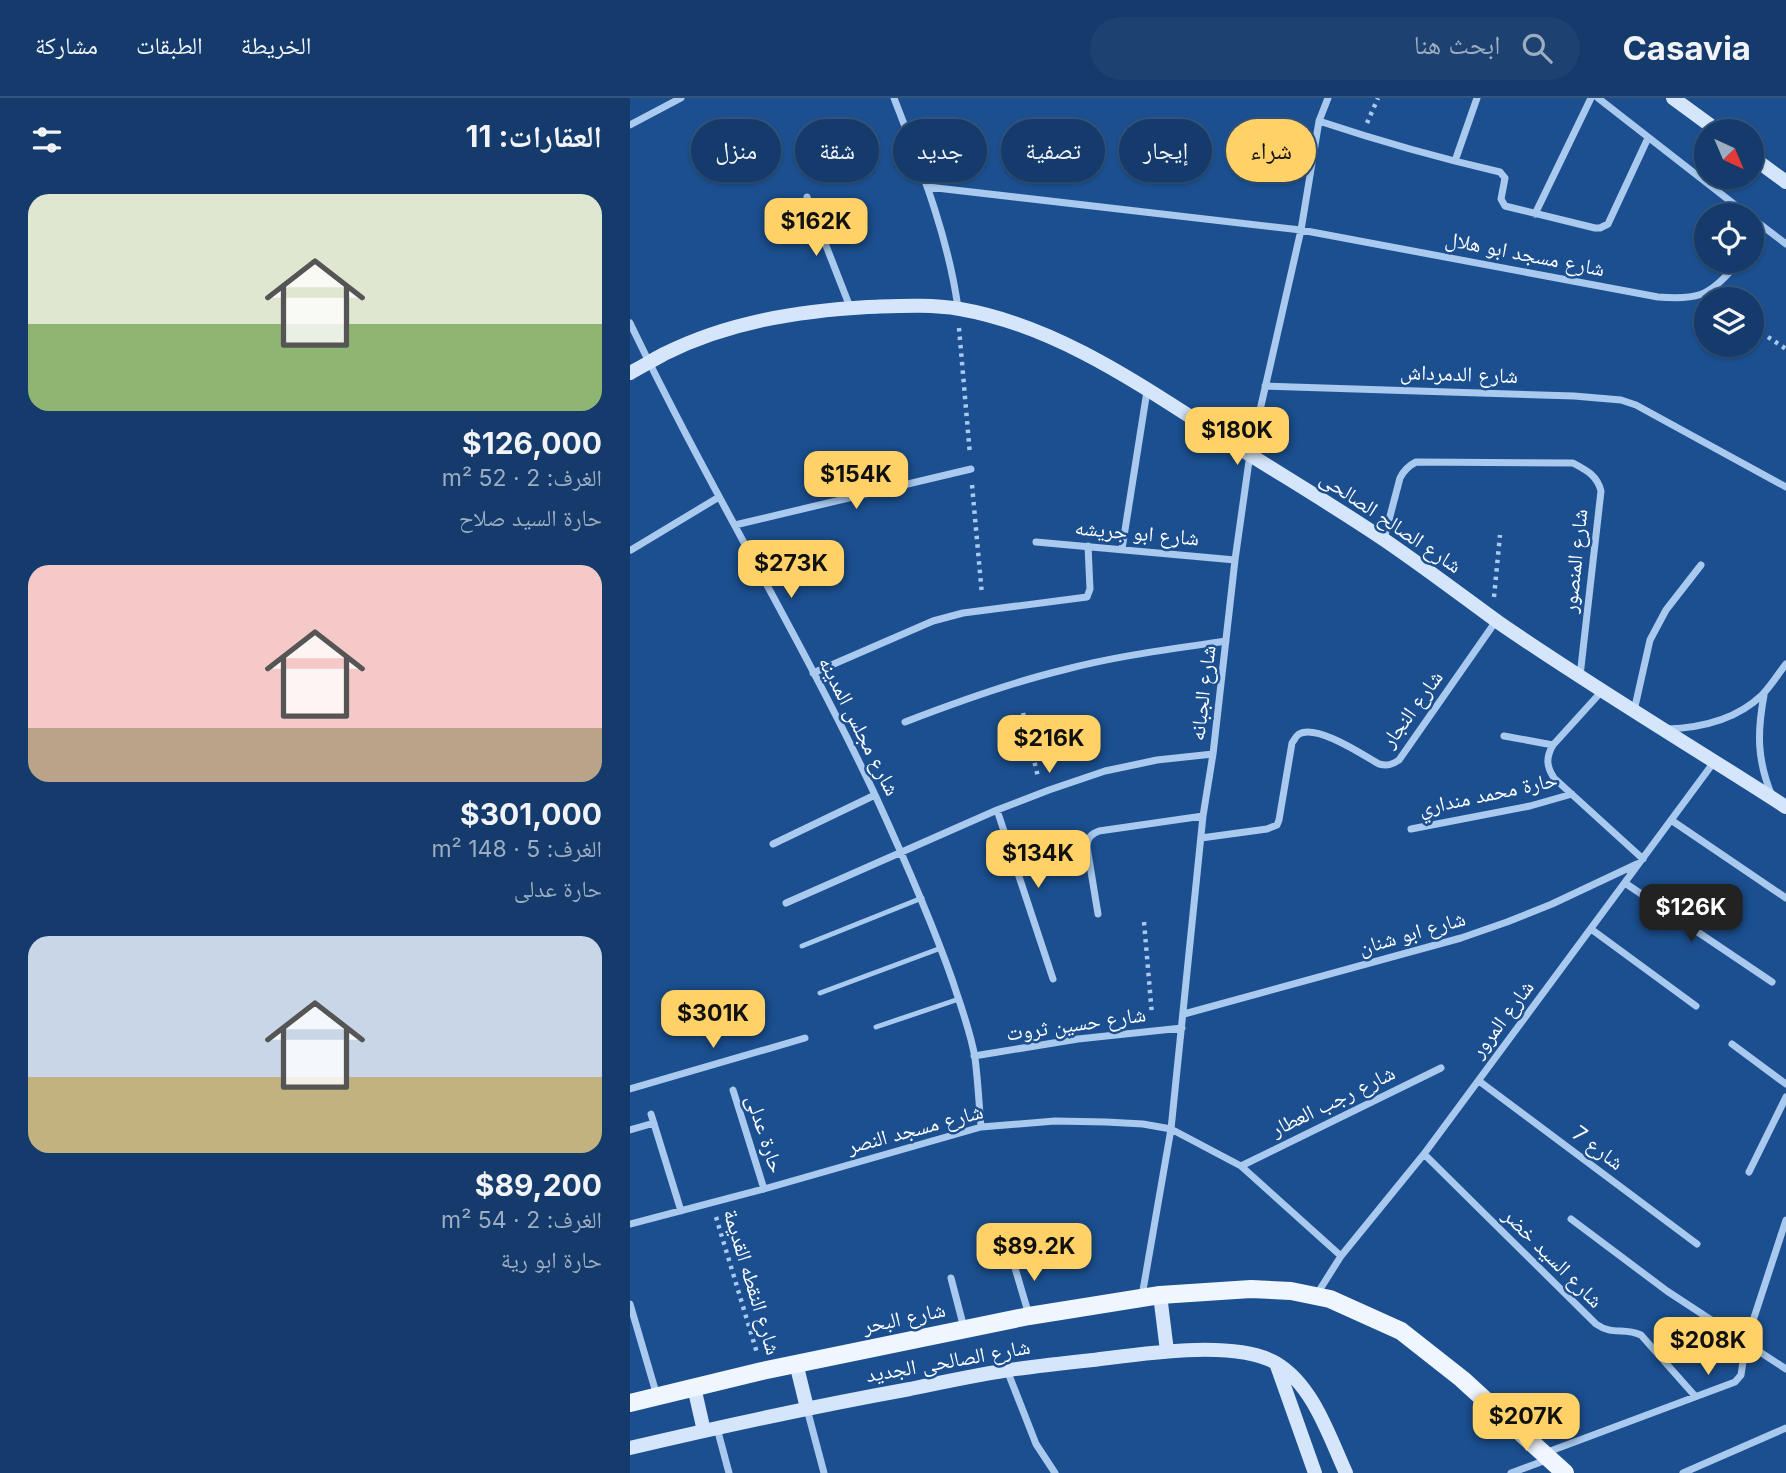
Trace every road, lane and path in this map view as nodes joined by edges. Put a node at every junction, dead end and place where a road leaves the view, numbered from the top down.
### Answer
1 (681, 98) edge
2 (894, 98) edge
3 (1328, 98) edge
4 (1378, 98) edge
5 (1478, 98) edge
6 (1591, 98) edge
7 (1598, 98) edge
8 (1673, 98) edge
9 (1702, 119) edge
10 (1319, 121) junction
11 (630, 125) edge
12 (1361, 135) junction
13 (1648, 138) junction
14 (1455, 161) junction
15 (1764, 166) edge
16 (1786, 182) edge
17 (928, 187) junction
18 (807, 197) dead end
19 (1732, 203) edge
20 (1535, 214) junction
21 (1764, 228) edge
22 (1301, 230) junction
23 (1786, 244) edge
24 (1728, 273) edge
25 (850, 308) junction
26 (958, 309) junction
27 (630, 323) edge
28 (1768, 337) dead end
29 (1786, 349) edge
30 (649, 363) junction
31 (630, 373) edge
32 (1265, 386) junction
33 (1147, 389) junction
34 (1250, 454) junction
35 (971, 469) dead end
36 (1786, 487) edge
37 (719, 497) junction
38 (735, 525) junction
39 (1500, 535) dead end
40 (1384, 540) junction
41 (1036, 542) dead end
42 (1088, 546) junction
43 (1122, 549) junction
44 (631, 550) edge
45 (1235, 560) junction
46 (1701, 565) dead end
47 (1494, 619) junction
48 (1226, 641) junction
49 (1786, 664) edge
50 (813, 673) junction
51 (1580, 677) junction
52 (1602, 691) junction
53 (1764, 694) junction
54 (1634, 712) junction
55 (1023, 713) dead end
56 (905, 722) dead end
57 (1662, 729) junction
58 (1504, 736) dead end
59 (1553, 745) junction
60 (1213, 754) junction
61 (1714, 762) junction
62 (1041, 793) junction
63 (875, 794) junction
64 (1572, 794) junction
65 (1780, 804) edge
66 (997, 810) junction
67 (1203, 816) junction
68 (1671, 820) junction
69 (1411, 829) dead end
70 (1200, 838) junction
71 (772, 844) dead end
72 (902, 853) junction
73 (1642, 861) junction
74 (1625, 883) junction
75 (922, 898) junction
76 (1786, 898) edge
77 (786, 903) dead end
78 (1098, 914) dead end
79 (1144, 922) dead end
80 (1591, 929) junction
81 (802, 946) dead end
82 (941, 948) junction
83 (1053, 979) dead end
84 (1772, 982) dead end
85 (820, 993) dead end
86 (959, 999) junction
87 (1696, 1006) dead end
88 (1184, 1014) junction
89 (876, 1027) dead end
90 (1182, 1028) junction
91 (1154, 1031) junction
92 (805, 1038) dead end
93 (1732, 1044) dead end
94 (974, 1056) junction
95 (1441, 1068) dead end
96 (1479, 1080) junction
97 (1786, 1084) edge
98 (630, 1089) edge
99 (733, 1090) dead end
100 (1786, 1097) edge
101 (651, 1114) dead end
102 (654, 1124) junction
103 (981, 1127) junction
104 (1171, 1129) junction
105 (630, 1130) edge
106 (1424, 1154) junction
107 (1241, 1166) junction
108 (1749, 1172) dead end
109 (764, 1189) junction
110 (712, 1203) junction
111 (681, 1211) junction
112 (1571, 1219) dead end
113 (1786, 1220) edge
114 (630, 1224) edge
115 (1697, 1244) dead end
116 (1341, 1256) junction
117 (1012, 1258) dead end
118 (951, 1278) dead end
119 (1160, 1295) junction
120 (1316, 1296) junction
121 (1141, 1297) junction
122 (630, 1304) edge
123 (1030, 1316) junction
124 (964, 1329) junction
125 (1746, 1342) junction
126 (1167, 1351) junction
127 (796, 1363) junction
128 (1276, 1363) junction
129 (1786, 1369) edge
130 (1007, 1370) junction
131 (762, 1371) junction
132 (694, 1387) junction
133 (657, 1396) junction
134 (1695, 1396) junction
135 (630, 1403) edge
136 (807, 1408) junction
137 (1786, 1428) edge
138 (710, 1430) junction
139 (630, 1448) edge
140 (1547, 1456) junction
141 (729, 1473) edge
142 (824, 1473) edge
143 (1055, 1473) edge
144 (1315, 1473) edge
145 (1346, 1473) edge
146 (1511, 1473) edge
147 (1565, 1473) edge
148 (1683, 1473) edge

1 - 11 street
2 - 17 street
3 - 10 street, شارع الجبانه
4 - 12 path
5 - 14 street
6 - 20 street
7 - 13 street
8 - 9 street
10 - 12 street
10 - 22 street, شارع الجبانه
12 - 14 street
13 - 19 street
13 - 20 street
14 - 20 street
15 - 16 street
17 - 22 street, شارع مسجد ابو هلال
17 - 26 street
18 - 25 street
21 - 23 street
22 - 24 street, شارع مسجد ابو هلال
22 - 32 street, شارع الجبانه
25 - 26 street, شارع الصالح الصالحى
25 - 30 street, شارع الصالح الصالحى
26 - 33 street, شارع الصالح الصالحى
27 - 30 street, شارع مجلس المدينه
28 - 29 path
30 - 31 street, شارع الصالح الصالحى
30 - 37 street, شارع مجلس المدينه
32 - 34 street, شارع الجبانه
32 - 36 street, شارع الدمرداش
33 - 34 street, شارع الصالح الصالحى
33 - 43 street
34 - 40 street, شارع الصالح الصالحى
34 - 45 street, شارع الجبانه
35 - 38 street
37 - 38 street, شارع مجلس المدينه
37 - 44 street
38 - 50 street, شارع مجلس المدينه
39 - 47 path
40 - 47 street, شارع الصالح الصالحى
40 - 51 street, شارع المنصور
41 - 42 street, شارع ابو جريشه
42 - 43 street, شارع ابو جريشه
42 - 50 street
43 - 45 street, شارع ابو جريشه
45 - 48 street, شارع الجبانه
46 - 54 street
47 - 51 street, شارع الصالح الصالحى
47 - 70 street, شارع النجار
48 - 56 street
48 - 60 street, شارع الجبانه
49 - 53 street
50 - 63 street, شارع مجلس المدينه
51 - 52 street, شارع الصالح الصالحى
52 - 54 street, شارع الصالح الصالحى
52 - 59 street, حارة محمد منداري
53 - 57 street
53 - 65 street
54 - 57 street, شارع الصالح الصالحى
55 - 62 path
57 - 61 street, شارع الصالح الصالحى
58 - 59 street
59 - 64 street, حارة محمد منداري
60 - 62 street
60 - 67 street, شارع الجبانه
61 - 65 street, شارع الصالح الصالحى
61 - 68 street, شارع المرور
62 - 66 street
63 - 71 street
63 - 72 street, شارع مجلس المدينه
64 - 69 street, حارة محمد منداري
64 - 73 street, حارة محمد منداري
66 - 72 street
66 - 83 street
67 - 70 street, شارع الجبانه
67 - 78 street
68 - 73 street, شارع المرور
68 - 76 street
70 - 88 street, شارع الجبانه
72 - 75 street, شارع مجلس المدينه
72 - 77 street
73 - 74 street, شارع المرور
73 - 88 street, شارع ابو شنان
74 - 80 street, شارع المرور
74 - 84 street
75 - 81 lane
75 - 82 street, شارع مجلس المدينه
79 - 91 path
80 - 87 street
80 - 96 street, شارع المرور
82 - 85 lane
82 - 86 street, شارع مجلس المدينه
86 - 89 lane
86 - 94 street, شارع مجلس المدينه
88 - 90 street, شارع الجبانه
90 - 91 street, شارع حسين ثروت
90 - 104 street, شارع الجبانه
91 - 94 street, شارع حسين ثروت
92 - 98 street
93 - 97 street
94 - 103 street, شارع مجلس المدينه
95 - 107 street, شارع رجب العطار
96 - 106 street, شارع المرور
96 - 115 street, شارع 7
99 - 109 street, حارة عدلى
100 - 108 street
101 - 102 street
102 - 105 street
102 - 111 street
103 - 104 street, شارع مسجد النصر
103 - 109 street, شارع مسجد النصر
104 - 107 street, شارع مسجد النصر
104 - 121 street, شارع الجبانه
106 - 116 street, شارع المرور
106 - 134 street, شارع السيد خضر
107 - 116 street, شارع مسجد النصر
109 - 110 street, شارع مسجد النصر
110 - 111 street, شارع مسجد النصر
110 - 131 path, شارع النقطه القديمة
111 - 114 street, شارع مسجد النصر
112 - 125 street
113 - 125 street
116 - 120 street, شارع المرور
117 - 123 street
118 - 124 street
119 - 120 main road, شارع البحر
119 - 121 main road, شارع البحر
119 - 126 street
120 - 140 main road, شارع البحر
121 - 123 main road, شارع البحر
122 - 133 street
123 - 124 main road, شارع البحر
124 - 127 main road, شارع البحر
125 - 129 street
125 - 134 street
126 - 128 street, شارع الصالحى الجديد
126 - 130 street, شارع الصالحى الجديد
127 - 131 main road, شارع البحر
127 - 136 street
128 - 144 street
128 - 145 street, شارع الصالحى الجديد
130 - 136 street, شارع الصالحى الجديد
130 - 143 street
131 - 132 main road, شارع البحر
132 - 133 main road, شارع البحر
132 - 138 street
133 - 135 main road, شارع البحر
134 - 140 street
136 - 138 street, شارع الصالحى الجديد
136 - 142 street
137 - 148 street
138 - 139 street, شارع الصالحى الجديد
138 - 141 street
140 - 146 street
140 - 147 main road, شارع البحر

